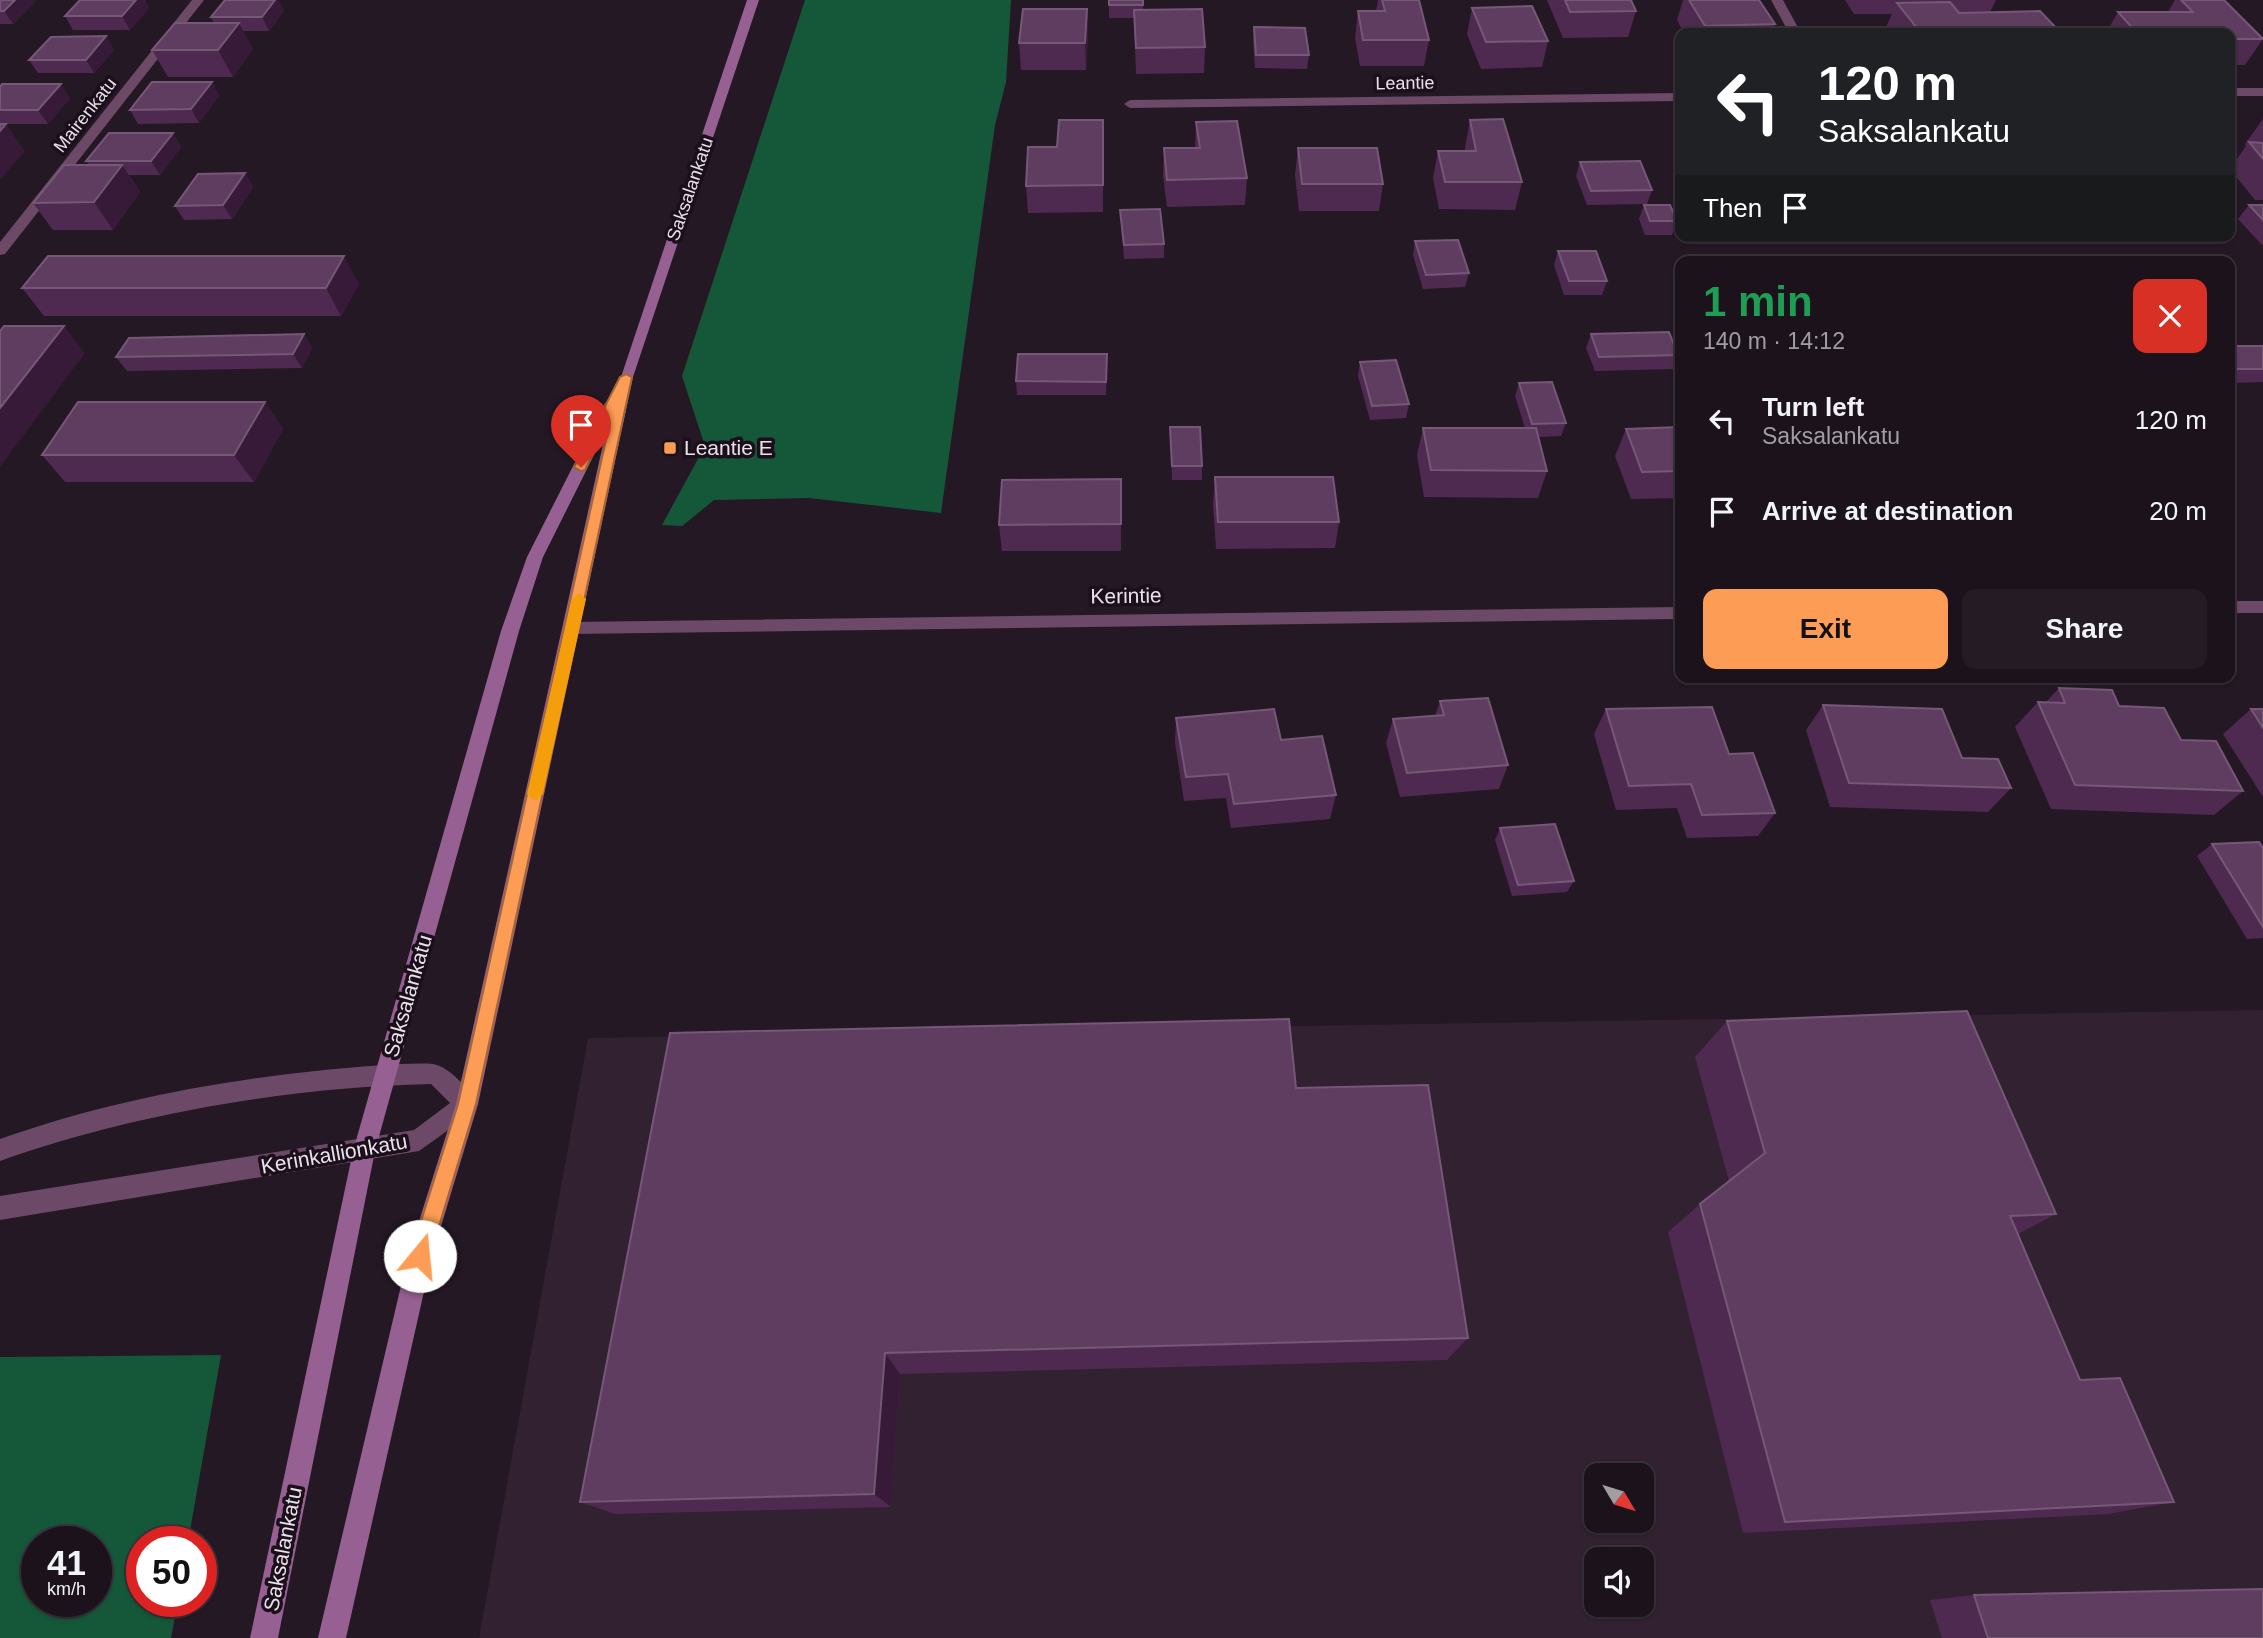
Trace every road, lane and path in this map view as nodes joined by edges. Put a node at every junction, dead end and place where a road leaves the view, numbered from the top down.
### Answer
1 (198, 0) edge
2 (754, 0) edge
3 (1777, 0) edge
4 (1793, 28) edge
5 (2235, 92) edge
6 (2263, 92) edge
7 (1675, 97) edge
8 (1130, 104) dead end
9 (0, 251) edge
10 (626, 377) junction
11 (2235, 607) edge
12 (2263, 607) edge
13 (1675, 613) edge
14 (572, 628) junction
15 (387, 1074) junction
16 (467, 1104) junction
17 (0, 1150) edge
18 (364, 1151) junction
19 (0, 1208) edge
20 (264, 1638) edge
21 (332, 1638) edge

1 - 9 street, Mairenkatu
2 - 10 main road, Saksalankatu
3 - 4 street
5 - 6 street
7 - 8 street, Leantie
10 - 14 main road, Saksalankatu
10 - 15 main road, Saksalankatu
11 - 12 street
13 - 14 street, Kerintie
14 - 16 main road, Saksalankatu
15 - 16 street
15 - 17 street
15 - 18 main road, Saksalankatu
16 - 18 street, Kerinkallionkatu
16 - 21 main road, Saksalankatu
18 - 19 street, Kerinkallionkatu
18 - 20 main road, Saksalankatu

